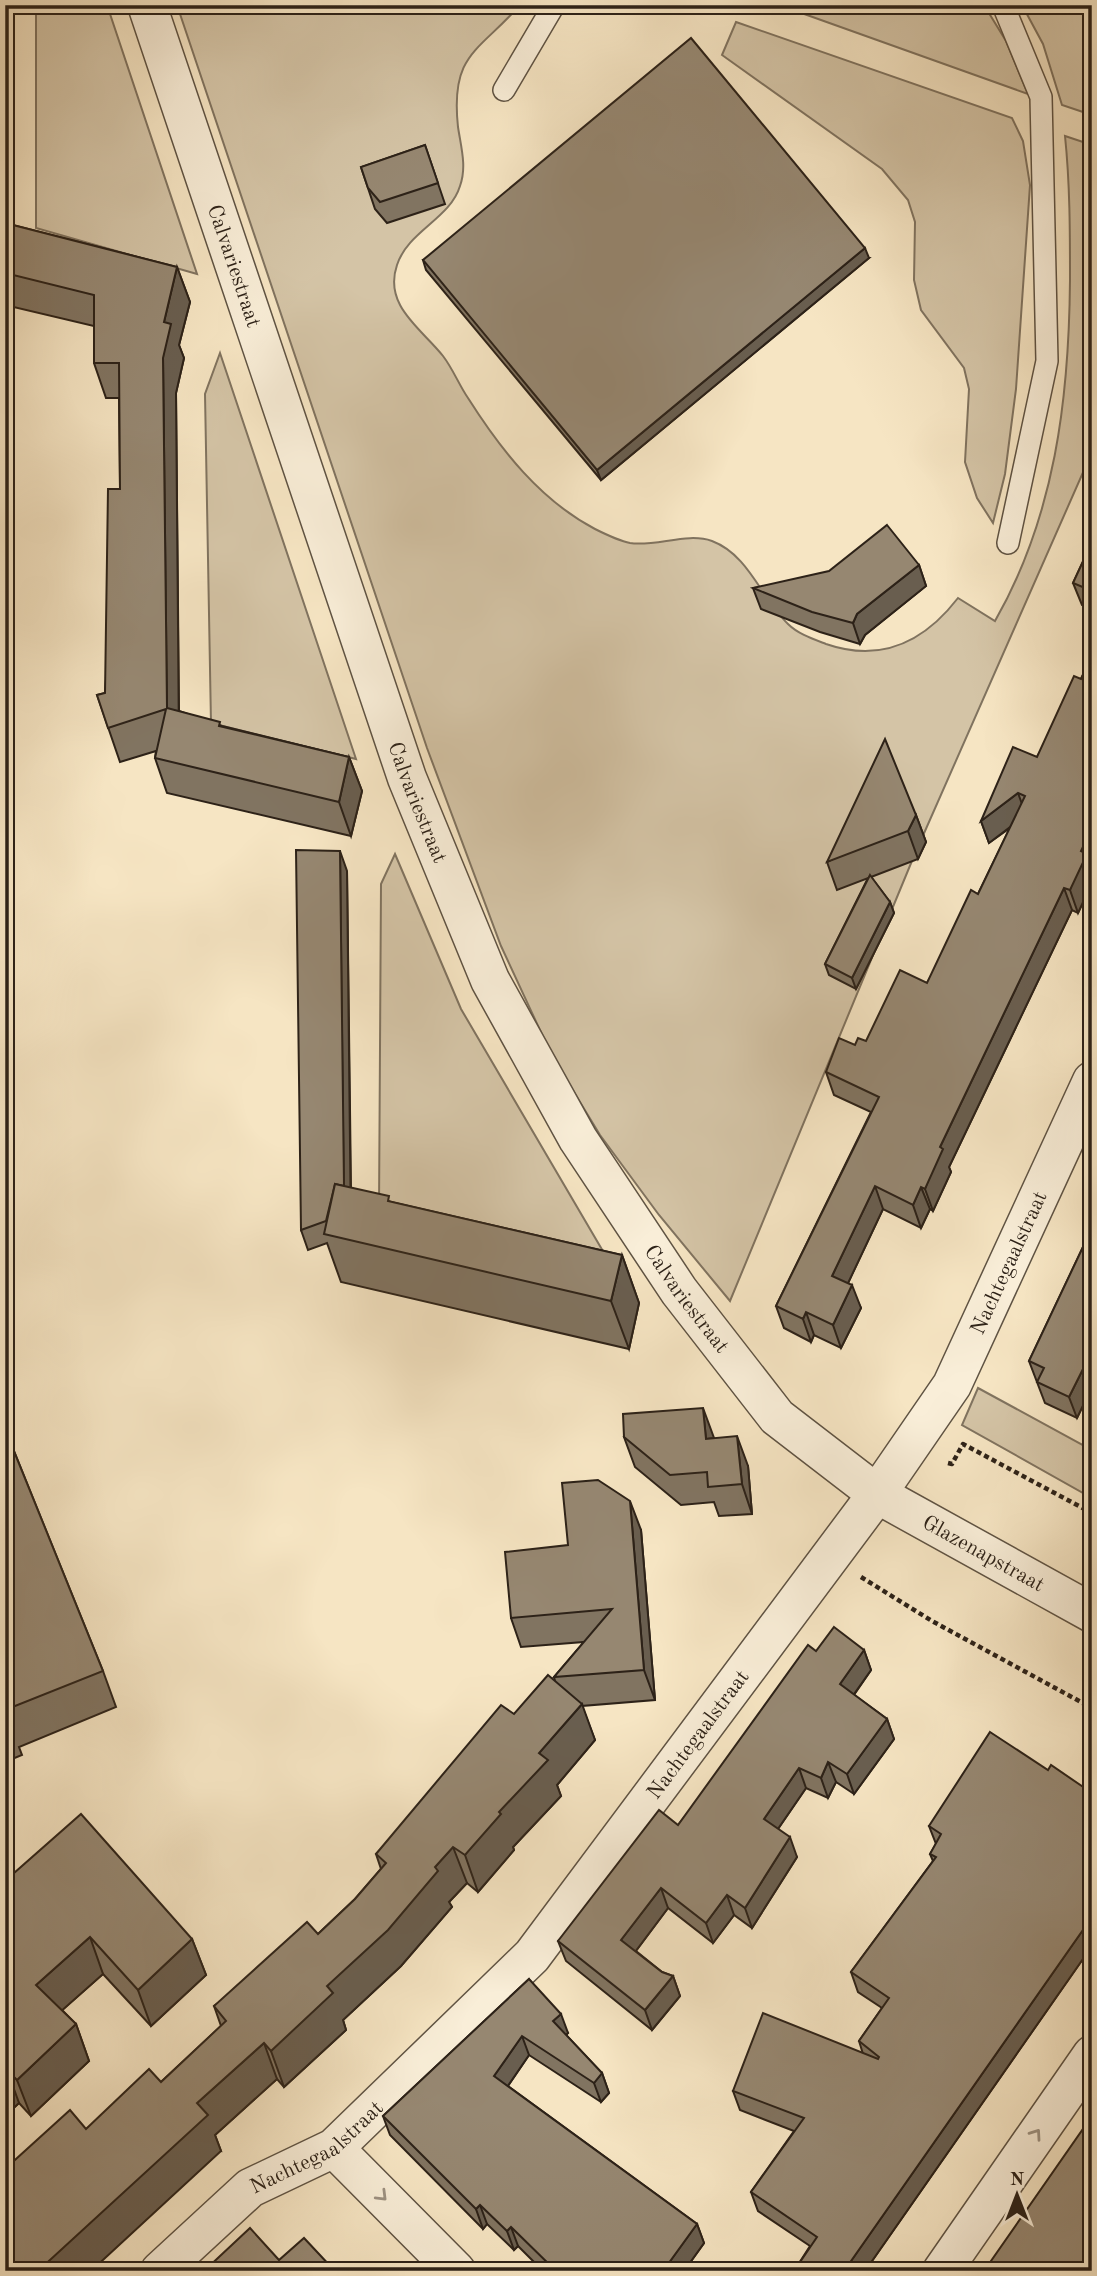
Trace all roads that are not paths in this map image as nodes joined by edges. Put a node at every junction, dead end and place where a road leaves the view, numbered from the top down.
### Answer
1 (147, 5) edge
2 (554, 5) edge
3 (1003, 5) edge
4 (504, 90) dead end
5 (1008, 543) dead end
6 (1092, 1081) edge
7 (877, 1494) junction
8 (1092, 1612) edge
9 (1092, 2054) edge
10 (334, 2148) junction
11 (160, 2271) edge
12 (456, 2271) edge
13 (942, 2271) edge

1 - 7 street, Calvariestraat
2 - 4 lane
3 - 5 lane
6 - 7 street, Nachtegaalstraat
7 - 8 street, Glazenapstraat
7 - 10 street, Nachtegaalstraat
13 -> 9 street
10 - 11 street, Nachtegaalstraat
10 -> 12 street

